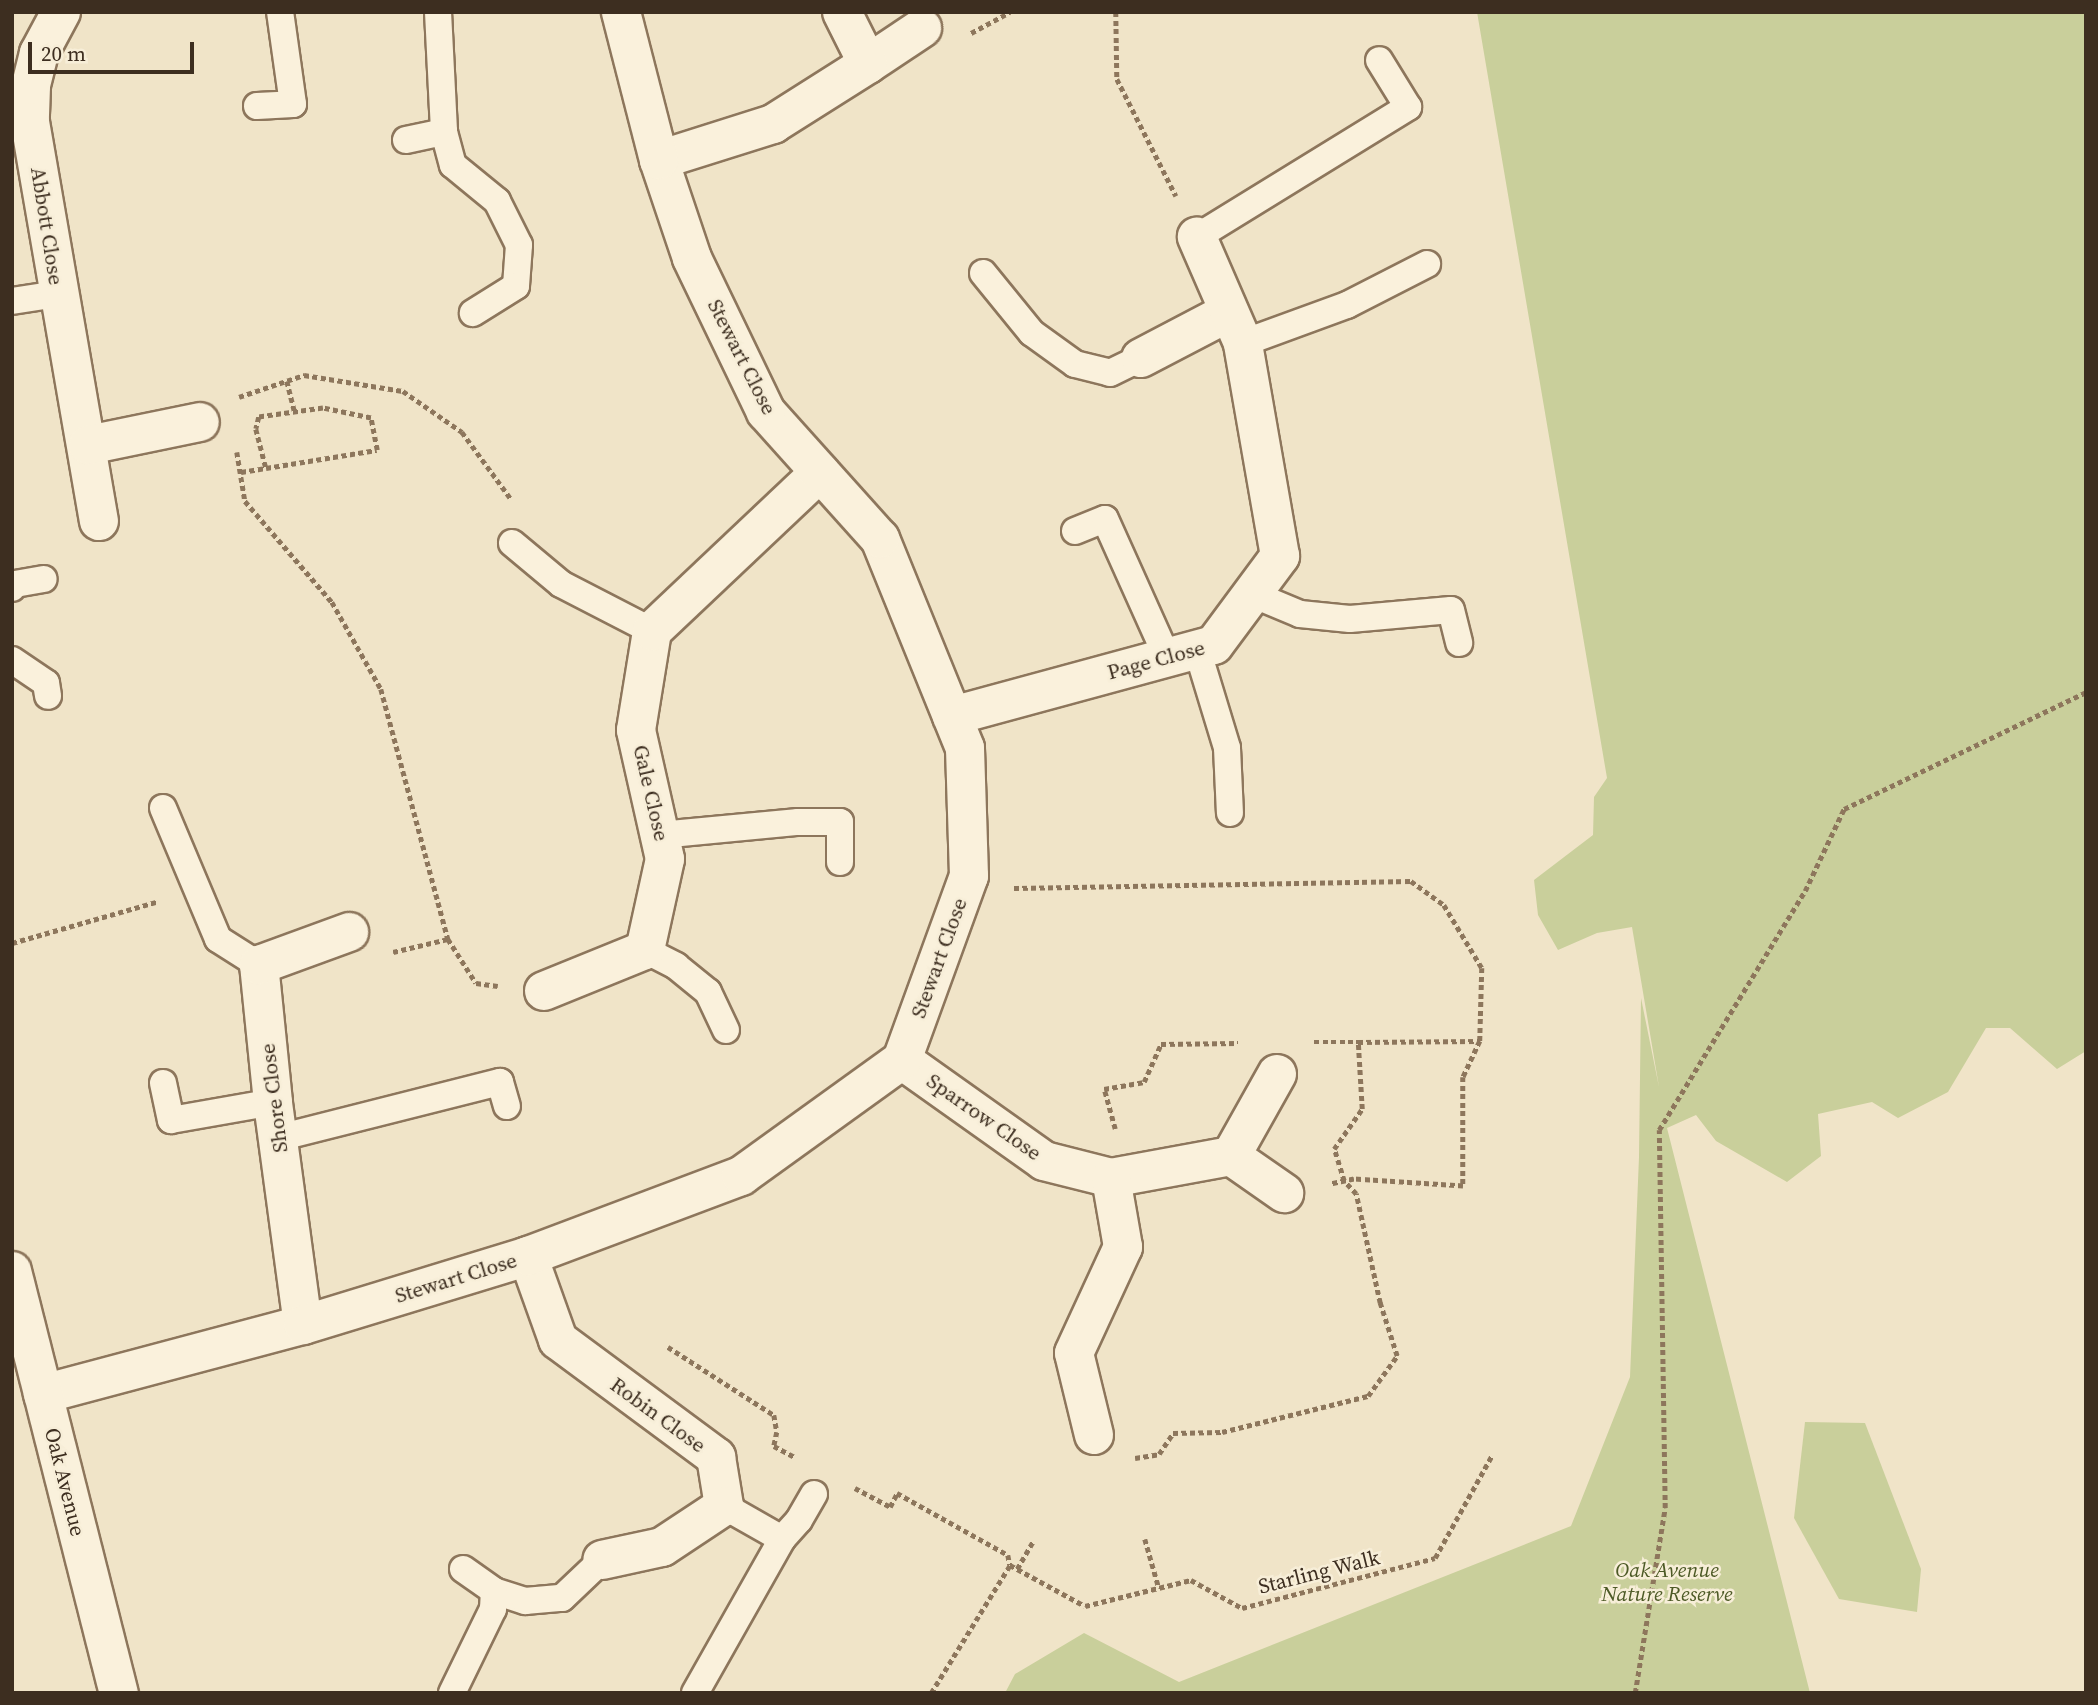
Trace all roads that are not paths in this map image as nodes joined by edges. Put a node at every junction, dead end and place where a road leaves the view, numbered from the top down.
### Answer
1 (61, 12) edge
2 (279, 12) edge
3 (438, 12) edge
4 (621, 12) edge
5 (842, 12) edge
6 (922, 28) dead end
7 (1379, 60) dead end
8 (869, 64) junction
9 (257, 106) dead end
10 (444, 132) junction
11 (406, 140) dead end
12 (659, 160) junction
13 (1197, 237) joint
14 (1427, 264) dead end
15 (983, 273) dead end
16 (57, 294) junction
17 (12, 301) edge
18 (473, 313) dead end
19 (1236, 327) junction
20 (1141, 358) joint
21 (200, 422) dead end
22 (88, 445) junction
23 (820, 472) junction
24 (99, 522) dead end
25 (1074, 531) dead end
26 (512, 543) road end
27 (44, 579) dead end
28 (12, 588) edge
29 (1252, 594) junction
30 (652, 631) junction
31 (1459, 643) dead end
32 (1182, 653) junction
33 (12, 660) edge
34 (48, 696) dead end
35 (952, 716) junction
36 (163, 808) dead end
37 (1230, 813) dead end
38 (660, 835) junction
39 (840, 862) dead end
40 (343, 934) road end
41 (645, 950) junction
42 (259, 965) junction
43 (544, 992) road end
44 (726, 1030) dead end
45 (902, 1060) junction
46 (1277, 1074) dead end
47 (163, 1083) dead end
48 (507, 1106) dead end
49 (276, 1120) junction
50 (1231, 1156) junction
51 (1119, 1176) junction
52 (1284, 1193) road end
53 (528, 1256) junction
54 (12, 1272) edge
55 (303, 1325) junction
56 (43, 1394) junction
57 (1094, 1435) dead end
58 (822, 1484) road end
59 (724, 1506) junction
60 (782, 1539) junction
61 (602, 1560) joint
62 (463, 1569) dead end
63 (494, 1591) junction
64 (119, 1693) edge
65 (452, 1693) edge
66 (695, 1693) edge

1 - 16 street, Abbott Close
2 - 9 lane
3 - 10 lane
4 - 12 street, Stewart Close
5 - 8 street
6 - 8 street
7 - 13 lane
8 - 12 street
10 - 11 lane
10 - 18 lane
12 - 23 street, Stewart Close
13 - 19 street, Page Close
14 - 19 lane
15 - 20 lane
16 - 17 lane
16 - 22 street, Abbott Close
19 - 20 street
19 - 29 street, Page Close
21 - 22 street
22 - 24 street, Abbott Close
23 - 30 street
23 - 35 street, Stewart Close
25 - 32 lane
26 - 30 lane
27 - 28 lane
29 - 31 lane
29 - 32 street, Page Close
30 - 38 street, Gale Close
32 - 35 street, Page Close
32 - 37 lane
33 - 34 lane
35 - 45 street, Stewart Close
36 - 42 lane
38 - 39 lane
38 - 41 street, Gale Close
40 - 42 street
41 - 43 street
41 - 44 lane
42 - 49 street, Shore Close
45 - 51 street, Sparrow Close
45 - 53 street, Stewart Close
46 - 50 street
47 - 49 lane
48 - 49 lane
49 - 55 street, Shore Close
50 - 51 street, Sparrow Close
50 - 52 street
51 - 57 street
53 - 55 street, Stewart Close
53 - 59 street, Robin Close
54 - 56 street, Oak Avenue
55 - 56 street, Stewart Close
56 - 64 street, Oak Avenue
58 - 60 lane
59 - 60 lane
59 - 61 street
60 - 66 lane
61 - 63 lane
62 - 63 lane
63 - 65 lane

